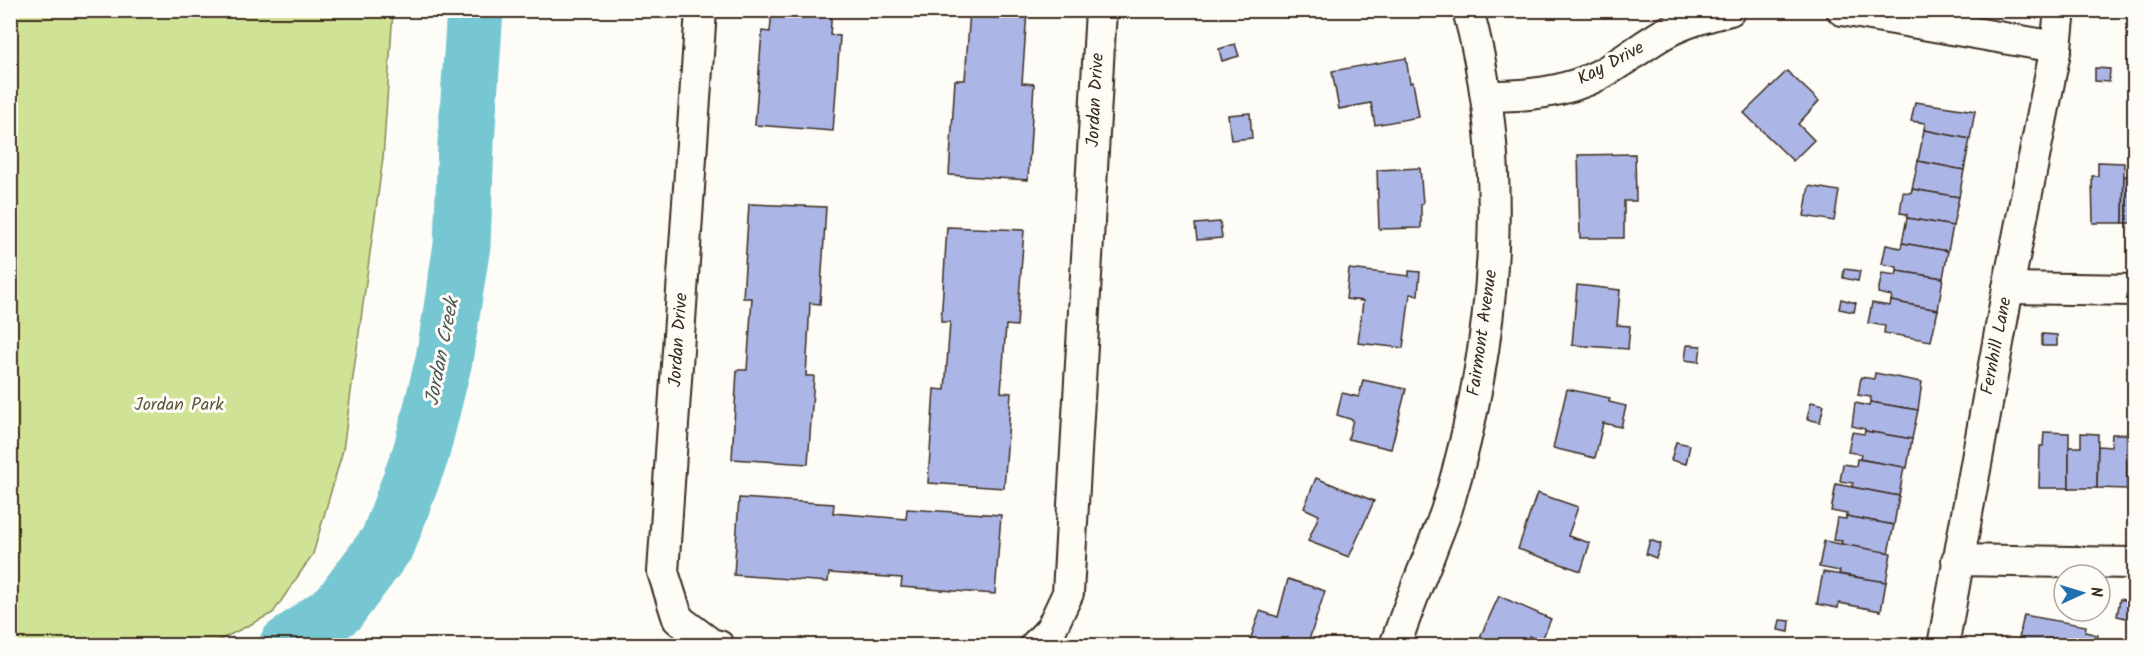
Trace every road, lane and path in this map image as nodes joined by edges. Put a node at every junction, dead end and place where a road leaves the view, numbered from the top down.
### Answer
1 (701, 10) edge
2 (1101, 10) edge
3 (1468, 10) edge
4 (1730, 10) edge
5 (1842, 10) edge
6 (2060, 10) edge
7 (2056, 46) junction
8 (1486, 96) junction
9 (2008, 288) junction
10 (2134, 291) edge
11 (1957, 560) junction
12 (2134, 563) edge
13 (719, 645) edge
14 (1035, 645) edge
15 (1395, 645) edge
16 (1943, 645) edge

1 - 13 street, Jordan Drive
2 - 14 street, Jordan Drive
3 - 8 street, Fairmont Avenue
4 - 8 street, Kay Drive
5 - 7 street
6 - 7 street, Fernhill Lane
7 - 9 street, Fernhill Lane
8 - 15 street, Fairmont Avenue
9 - 10 street
9 - 11 street, Fernhill Lane
11 - 12 street
11 - 16 street, Fernhill Lane

